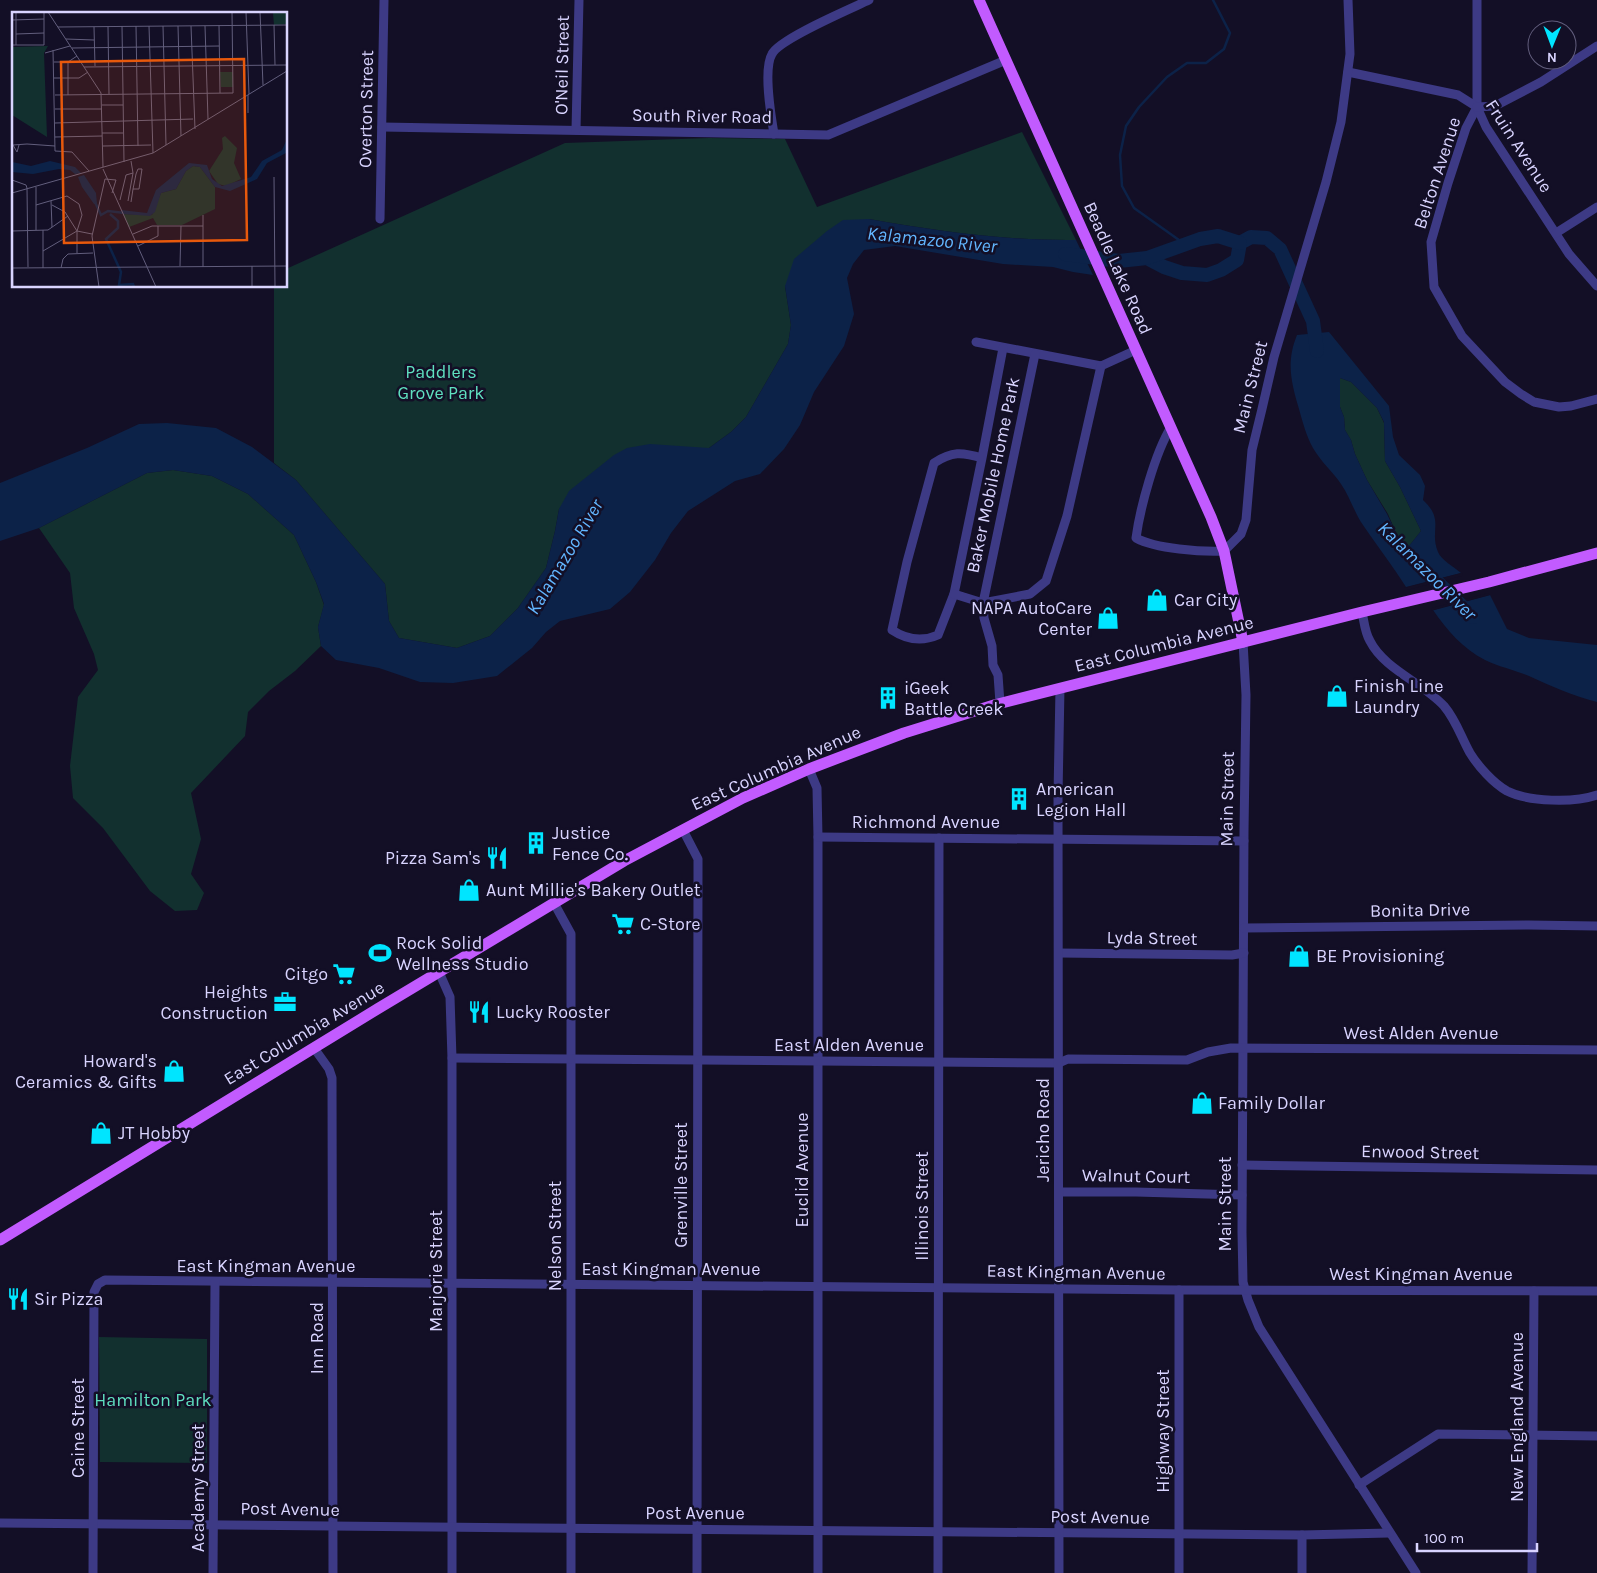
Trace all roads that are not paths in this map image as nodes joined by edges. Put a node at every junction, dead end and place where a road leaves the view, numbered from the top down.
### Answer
1 (384, 0) edge
2 (580, 0) edge
3 (869, 0) edge
4 (979, 0) edge
5 (1348, 0) edge
6 (1477, 0) edge
7 (1597, 46) edge
8 (1006, 60) junction
9 (1348, 72) junction
10 (1477, 107) junction
11 (382, 126) junction
12 (576, 130) junction
13 (774, 134) junction
14 (1597, 207) edge
15 (380, 219) dead end
16 (1556, 233) junction
17 (1597, 286) edge
18 (976, 342) dead end
19 (1003, 348) junction
20 (1136, 350) junction
21 (1034, 354) junction
22 (1101, 366) junction
23 (1597, 399) edge
24 (1171, 427) junction
25 (982, 458) junction
26 (1224, 551) junction
27 (1597, 553) edge
28 (954, 594) junction
29 (983, 603) junction
30 (1362, 612) junction
31 (1242, 642) junction
32 (1060, 688) junction
33 (997, 704) junction
34 (809, 769) junction
35 (1597, 795) edge
36 (683, 830) junction
37 (818, 837) junction
38 (939, 838) junction
39 (1059, 840) junction
40 (1244, 841) junction
41 (554, 903) junction
42 (1597, 926) edge
43 (1244, 928) junction
44 (1059, 953) junction
45 (1244, 953) junction
46 (439, 972) junction
47 (314, 1048) junction
48 (1244, 1048) junction
49 (1597, 1050) edge
50 (452, 1058) junction
51 (571, 1059) junction
52 (698, 1060) junction
53 (818, 1061) junction
54 (938, 1062) junction
55 (1060, 1062) junction
56 (1242, 1165) junction
57 (1597, 1170) edge
58 (1059, 1192) junction
59 (1242, 1195) junction
60 (0, 1240) edge
61 (215, 1282) junction
62 (333, 1282) junction
63 (98, 1284) joint
64 (452, 1284) junction
65 (571, 1285) junction
66 (698, 1285) junction
67 (818, 1287) junction
68 (938, 1287) junction
69 (1059, 1288) junction
70 (1180, 1290) junction
71 (1245, 1290) junction
72 (1534, 1291) junction
73 (1597, 1291) edge
74 (1533, 1436) junction
75 (1597, 1436) edge
76 (1359, 1485) junction
77 (0, 1523) edge
78 (93, 1524) junction
79 (214, 1525) junction
80 (333, 1526) junction
81 (452, 1527) junction
82 (571, 1528) junction
83 (698, 1530) junction
84 (818, 1530) junction
85 (937, 1531) junction
86 (1059, 1532) junction
87 (1390, 1533) junction
88 (1179, 1534) junction
89 (1302, 1534) junction
90 (93, 1573) edge
91 (213, 1573) edge
92 (333, 1573) edge
93 (452, 1573) edge
94 (571, 1573) edge
95 (698, 1573) edge
96 (818, 1573) edge
97 (938, 1573) edge
98 (1059, 1573) edge
99 (1179, 1573) edge
100 (1302, 1573) edge
101 (1416, 1573) edge
102 (1532, 1573) edge

1 - 11 street, Overton Street
2 - 12 street, O'Neil Street
3 - 13 street
4 - 8 main road, Beadle Lake Road
5 - 9 street, Main Street
6 - 10 street, Belton Avenue
7 - 10 street
8 - 13 street, South River Road
8 - 20 main road, Beadle Lake Road
9 - 10 street, Fruin Avenue
9 - 26 street, Main Street
10 - 16 street, Fruin Avenue
10 - 23 street, Belton Avenue
11 - 12 street, South River Road
11 - 15 street, Overton Street
12 - 13 street, South River Road
14 - 16 street
16 - 17 street, Fruin Avenue
18 - 19 street
19 - 21 street
19 - 25 street, Baker Mobile Home Park
20 - 22 street
20 - 24 main road, Beadle Lake Road
21 - 22 street
21 - 29 street, Baker Mobile Home Park
22 - 29 street, Baker Mobile Home Park
24 - 26 main road, Beadle Lake Road
24 - 26 street
25 - 28 street, Baker Mobile Home Park
25 - 28 street, Baker Mobile Home Park
26 - 31 main road, Main Street
27 - 30 main road, East Columbia Avenue
28 - 29 street, Baker Mobile Home Park
29 - 33 street
30 - 31 main road, East Columbia Avenue
30 - 35 street
31 - 32 main road, East Columbia Avenue
31 - 40 street, Main Street
32 - 33 main road, East Columbia Avenue
32 - 39 street, Jericho Road
33 - 34 main road, East Columbia Avenue
34 - 36 main road, East Columbia Avenue
34 - 37 street, Euclid Avenue
36 - 41 main road, East Columbia Avenue
36 - 52 street, Grenville Street
37 - 38 street, Richmond Avenue
37 - 53 street, Euclid Avenue
38 - 39 street, Richmond Avenue
38 - 54 street, Illinois Street
39 - 40 street, Richmond Avenue
39 - 44 street, Jericho Road
40 - 43 street, Main Street
41 - 46 main road, East Columbia Avenue
41 - 51 street, Nelson Street
42 - 43 street, Bonita Drive
43 - 45 street, Main Street
44 - 45 street, Lyda Street
44 - 55 street, Jericho Road
45 - 48 street, Main Street
46 - 47 main road, East Columbia Avenue
46 - 50 street, Marjorie Street
47 - 60 main road, East Columbia Avenue
47 - 62 street, Inn Road
48 - 49 street, West Alden Avenue
48 - 55 street, East Alden Avenue
48 - 56 street, Main Street
50 - 51 street, East Alden Avenue
50 - 64 street, Marjorie Street
51 - 52 street, East Alden Avenue
51 - 65 street, Nelson Street
52 - 53 street, East Alden Avenue
52 - 66 street, Grenville Street
53 - 54 street, East Alden Avenue
53 - 67 street, Euclid Avenue
54 - 55 street, East Alden Avenue
54 - 68 street, Illinois Street
55 - 58 street, Jericho Road
56 - 57 street, Enwood Street
56 - 59 street, Main Street
58 - 59 street, Walnut Court
58 - 69 street, Jericho Road
59 - 71 street, Main Street
61 - 62 street, East Kingman Avenue
61 - 63 street, East Kingman Avenue
61 - 79 street, Academy Street
62 - 64 street, East Kingman Avenue
62 - 80 street, Inn Road
63 - 78 street, Caine Street
64 - 65 street, East Kingman Avenue
64 - 81 street, Marjorie Street
65 - 66 street, East Kingman Avenue
65 - 82 street, Nelson Street
66 - 67 street, East Kingman Avenue
66 - 83 street, Grenville Street
67 - 68 street, East Kingman Avenue
67 - 84 street, Euclid Avenue
68 - 69 street, East Kingman Avenue
68 - 85 street, Illinois Street
69 - 70 street, East Kingman Avenue
69 - 86 street, Jericho Road
70 - 71 street, East Kingman Avenue
70 - 88 street, Highway Street
71 - 72 street, West Kingman Avenue
71 - 76 street, Main Street
72 - 73 street, West Kingman Avenue
72 - 74 street, New England Avenue
74 - 75 street
74 - 76 street
74 - 102 street, New England Avenue
76 - 87 street, Main Street
77 - 78 street, Post Avenue
78 - 79 street, Post Avenue
78 - 90 street, Caine Street
79 - 80 street, Post Avenue
79 - 91 street, Academy Street
80 - 81 street, Post Avenue
80 - 92 street, Inn Road
81 - 82 street, Post Avenue
81 - 93 street, Marjorie Street
82 - 83 street, Post Avenue
82 - 94 street, Nelson Street
83 - 84 street, Post Avenue
83 - 95 street, Grenville Street
84 - 85 street, Post Avenue
84 - 96 street, Euclid Avenue
85 - 86 street, Post Avenue
85 - 97 street, Illinois Street
86 - 88 street, Post Avenue
86 - 98 street, Jericho Road
87 - 89 street, Post Avenue
87 - 101 street, Main Street
88 - 89 street, Post Avenue
88 - 99 street, Highway Street
89 - 100 street

